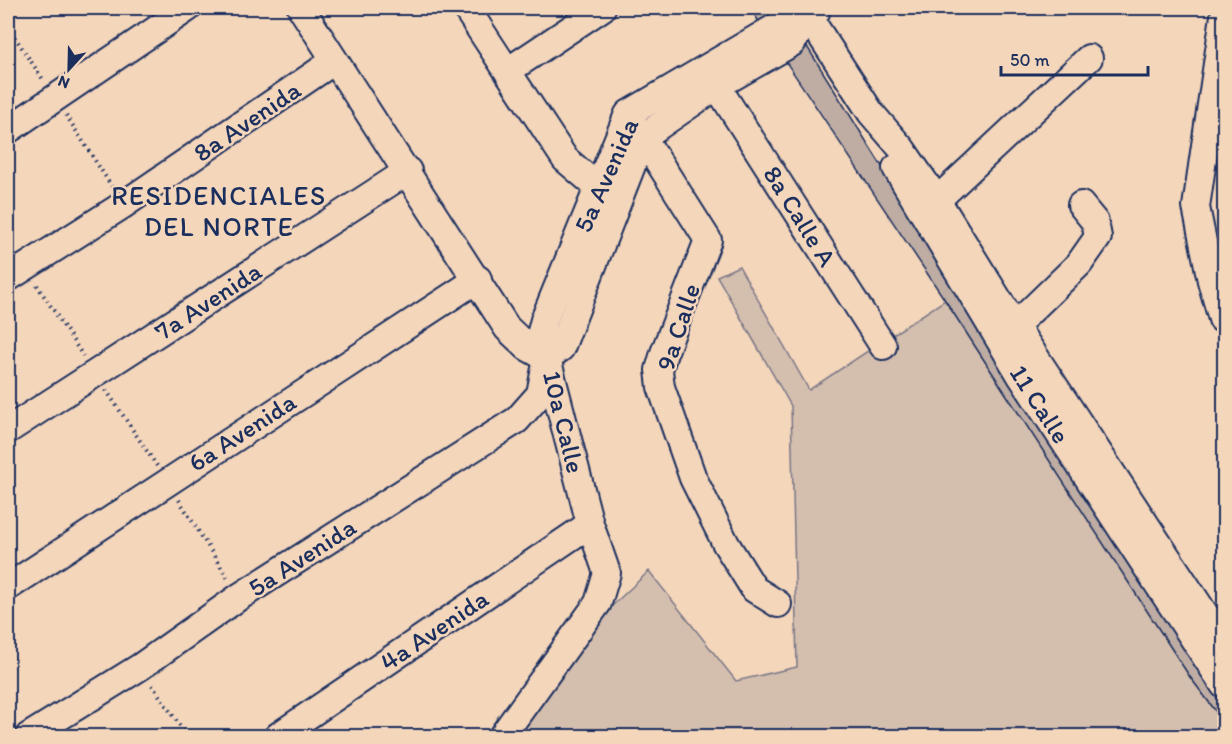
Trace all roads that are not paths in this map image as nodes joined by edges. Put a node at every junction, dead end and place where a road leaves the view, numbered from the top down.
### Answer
1 (188, 8) edge
2 (301, 8) edge
3 (466, 8) edge
4 (602, 8) edge
5 (812, 11) edge
6 (1224, 16) edge
7 (781, 25) edge
8 (1089, 58) dead end
9 (334, 61) junction
10 (509, 70) junction
11 (717, 86) junction
12 (871, 113) junction
13 (628, 114) junction
14 (8, 130) edge
15 (643, 137) junction
16 (408, 171) junction
17 (609, 193) junction
18 (937, 200) junction
19 (1081, 206) dead end
20 (16, 272) edge
21 (478, 279) junction
22 (1222, 319) dead end
23 (1015, 326) junction
24 (883, 346) dead end
25 (548, 358) junction
26 (8, 430) edge
27 (590, 524) junction
28 (8, 587) edge
29 (778, 604) dead end
30 (1224, 643) edge
31 (1224, 685) edge
32 (29, 736) edge
33 (278, 736) edge
34 (502, 736) edge

1 - 14 street
2 - 9 street, 10a Calle
3 - 10 street
4 - 10 street
5 - 7 street, 5a Avenida
5 - 12 street, 11 Calle
6 - 22 street
7 - 11 street, 5a Avenida
7 - 13 street, 5a Avenida
8 - 18 street
9 - 16 street, 10a Calle
9 - 20 street, 8a Avenida
10 - 17 street
11 - 15 street, 5a Avenida
11 - 24 street, 8a Calle A
12 - 18 street, 11 Calle
12 - 31 street, 11 Calle
13 - 15 street, 9a Calle
13 - 17 street, 5a Avenida
15 - 17 street, 5a Avenida
15 - 29 street, 9a Calle
16 - 21 street, 10a Calle
16 - 26 street, 7a Avenida
17 - 25 street, 5a Avenida
18 - 23 street, 11 Calle
19 - 23 street
21 - 25 street, 10a Calle
21 - 28 street, 6a Avenida
23 - 30 street, 11 Calle
25 - 27 street, 10a Calle
25 - 32 street, 5a Avenida
27 - 33 street, 4a Avenida
27 - 34 street, 10a Calle

